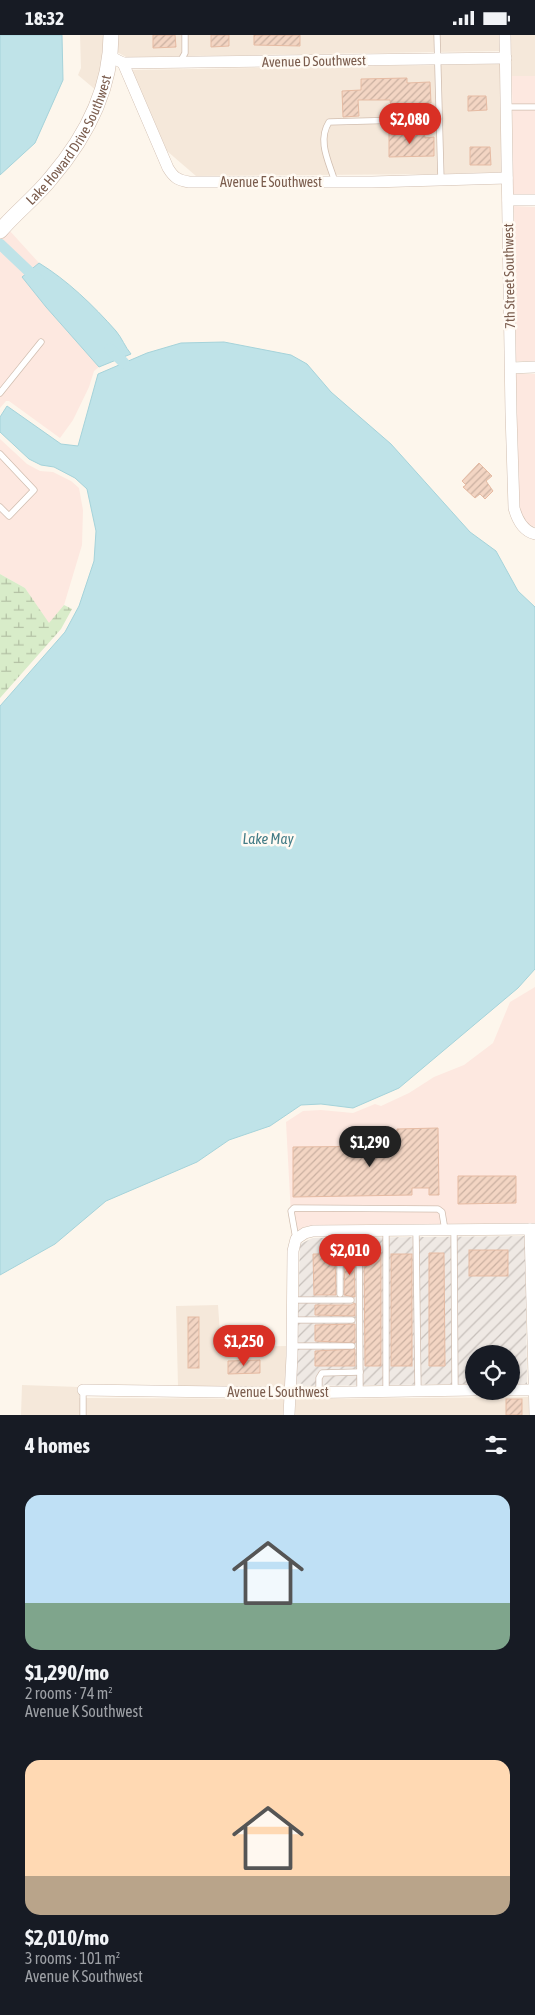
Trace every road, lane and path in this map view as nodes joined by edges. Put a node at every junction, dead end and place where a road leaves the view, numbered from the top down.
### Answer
1 (112, 35) edge
2 (185, 35) edge
3 (437, 35) edge
4 (505, 35) edge
5 (506, 58) junction
6 (438, 59) junction
7 (117, 60) junction
8 (179, 64) junction
9 (506, 107) junction
10 (535, 107) edge
11 (439, 119) junction
12 (507, 178) junction
13 (441, 181) junction
14 (335, 182) junction
15 (508, 200) junction
16 (535, 200) edge
17 (4, 226) edge
18 (41, 342) dead end
19 (535, 367) edge
20 (510, 368) junction
21 (0, 393) edge
22 (0, 454) edge
23 (0, 507) edge
24 (535, 534) edge
25 (533, 1229) edge
26 (416, 1230) junction
27 (450, 1230) junction
28 (340, 1231) junction
29 (360, 1231) junction
30 (386, 1231) junction
31 (296, 1239) junction
32 (340, 1294) dead end
33 (293, 1300) junction
34 (351, 1300) dead end
35 (292, 1320) junction
36 (352, 1320) dead end
37 (292, 1346) junction
38 (352, 1346) dead end
39 (360, 1372) junction
40 (83, 1390) joint
41 (465, 1390) edge
42 (520, 1390) edge
43 (533, 1390) junction
44 (360, 1391) junction
45 (386, 1391) junction
46 (418, 1391) junction
47 (456, 1391) junction
48 (319, 1392) junction
49 (290, 1393) junction
50 (83, 1415) edge
51 (289, 1415) edge
52 (535, 1415) edge

1 - 7 street, Lake Howard Drive Southwest
2 - 8 lane
3 - 6 lane
4 - 5 street, 7th Street Southwest
5 - 6 street, Avenue D Southwest
5 - 9 street, 7th Street Southwest
6 - 8 street, Avenue D Southwest
6 - 11 lane
7 - 8 street, Avenue D Southwest
7 - 14 street, Avenue E Southwest
7 - 17 street, Lake Howard Drive Southwest
9 - 10 lane
9 - 12 street, 7th Street Southwest
11 - 13 lane
11 - 14 lane
12 - 13 street, Avenue E Southwest
12 - 15 street, 7th Street Southwest
13 - 14 street, Avenue E Southwest
15 - 16 street
15 - 20 street, 7th Street Southwest
18 - 21 lane
19 - 20 street
20 - 24 street, 7th Street Southwest
22 - 23 lane
25 - 27 street
25 - 43 street
26 - 27 street
26 - 30 street
26 - 46 lane
27 - 31 lane
27 - 47 lane
28 - 29 street
28 - 31 street
28 - 32 lane
29 - 30 street
29 - 39 lane
30 - 45 lane
31 - 33 street
33 - 34 lane
33 - 35 street
35 - 36 lane
35 - 37 street
37 - 38 lane
37 - 49 street
39 - 44 lane
39 - 48 lane
40 - 49 street, Avenue L Southwest
40 - 50 lane
41 - 47 street, Avenue L Southwest
42 - 43 street
43 - 52 street
44 - 45 street, Avenue L Southwest
44 - 48 street, Avenue L Southwest
45 - 46 street, Avenue L Southwest
46 - 47 street, Avenue L Southwest
48 - 49 street, Avenue L Southwest
49 - 51 street

